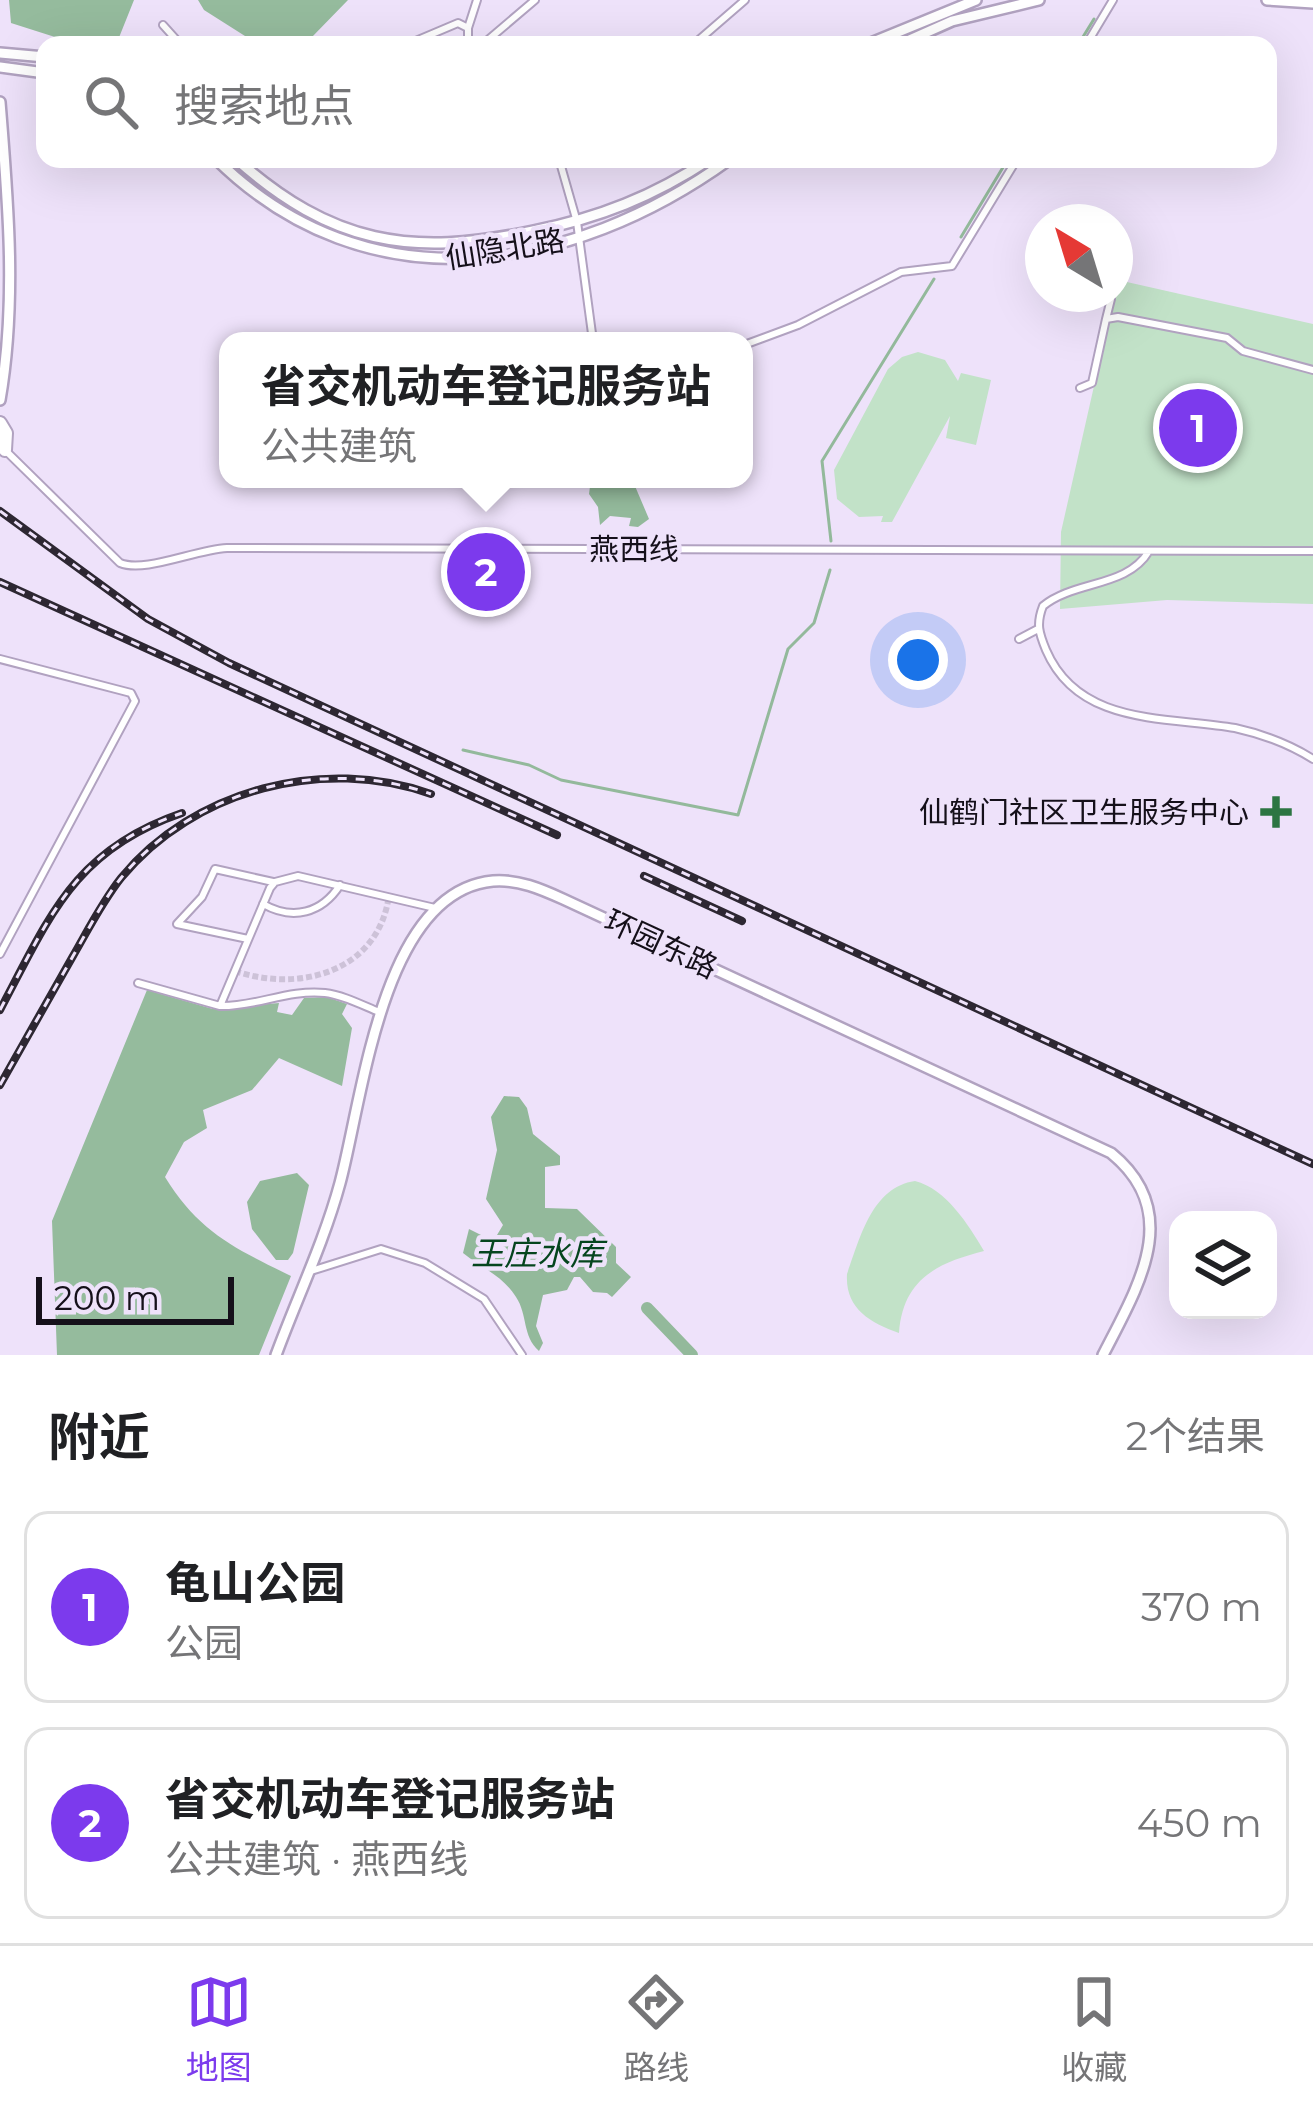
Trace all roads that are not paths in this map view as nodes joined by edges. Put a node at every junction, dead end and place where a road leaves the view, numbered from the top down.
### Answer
1 (477, 0) edge
2 (535, 0) edge
3 (746, 0) edge
4 (976, 0) edge
5 (1039, 0) edge
6 (1113, 0) edge
7 (1267, 0) edge
8 (1313, 3) edge
9 (163, 25) dead end
10 (468, 28) junction
11 (173, 36) edge
12 (427, 36) edge
13 (468, 36) edge
14 (493, 36) edge
15 (704, 36) edge
16 (888, 36) edge
17 (918, 36) edge
18 (1091, 36) edge
19 (0, 52) edge
20 (36, 56) edge
21 (0, 67) edge
22 (36, 72) edge
23 (0, 102) edge
24 (226, 168) edge
25 (247, 168) edge
26 (562, 168) edge
27 (694, 168) edge
28 (716, 168) edge
29 (1012, 168) edge
30 (577, 222) junction
31 (579, 238) junction
32 (1108, 312) edge
33 (1106, 319) junction
34 (592, 332) edge
35 (753, 342) edge
36 (1313, 370) edge
37 (1080, 388) dead end
38 (0, 400) edge
39 (0, 423) edge
40 (0, 435) edge
41 (5, 451) junction
42 (1149, 550) junction
43 (1313, 551) edge
44 (1038, 629) junction
45 (1019, 639) dead end
46 (0, 658) edge
47 (1313, 759) edge
48 (274, 882) junction
49 (340, 885) junction
50 (263, 904) junction
51 (435, 908) junction
52 (248, 939) junction
53 (0, 954) edge
54 (138, 982) dead end
55 (220, 1006) junction
56 (382, 1014) junction
57 (308, 1273) junction
58 (280, 1354) edge
59 (522, 1355) edge
60 (1103, 1355) edge

1 - 10 street
2 - 14 street
3 - 15 street
4 - 16 main road
5 - 17 main road
6 - 18 street
7 - 8 main road
9 - 11 street
10 - 12 street
10 - 13 street
19 - 20 main road
21 - 22 main road
23 - 38 main road
24 - 31 main road, 仙隐北路
25 - 30 main road, 仙隐北路
26 - 30 street
27 - 30 main road, 仙隐北路
28 - 31 main road, 仙隐北路
29 - 35 street
30 - 31 street
31 - 34 street
32 - 33 street
33 - 36 street
33 - 37 street
39 - 41 highway
40 - 41 highway
41 - 42 street, 燕西线
42 - 43 street, 燕西线
42 - 44 street
44 - 45 street
44 - 47 street
46 - 53 street
48 - 49 street
48 - 50 street
48 - 52 street
49 - 50 street
49 - 51 street
50 - 52 street
51 - 56 main road
51 - 60 main road, 环园东路
52 - 55 street
54 - 55 street
55 - 56 street
56 - 57 main road
57 - 58 main road
57 - 59 street

